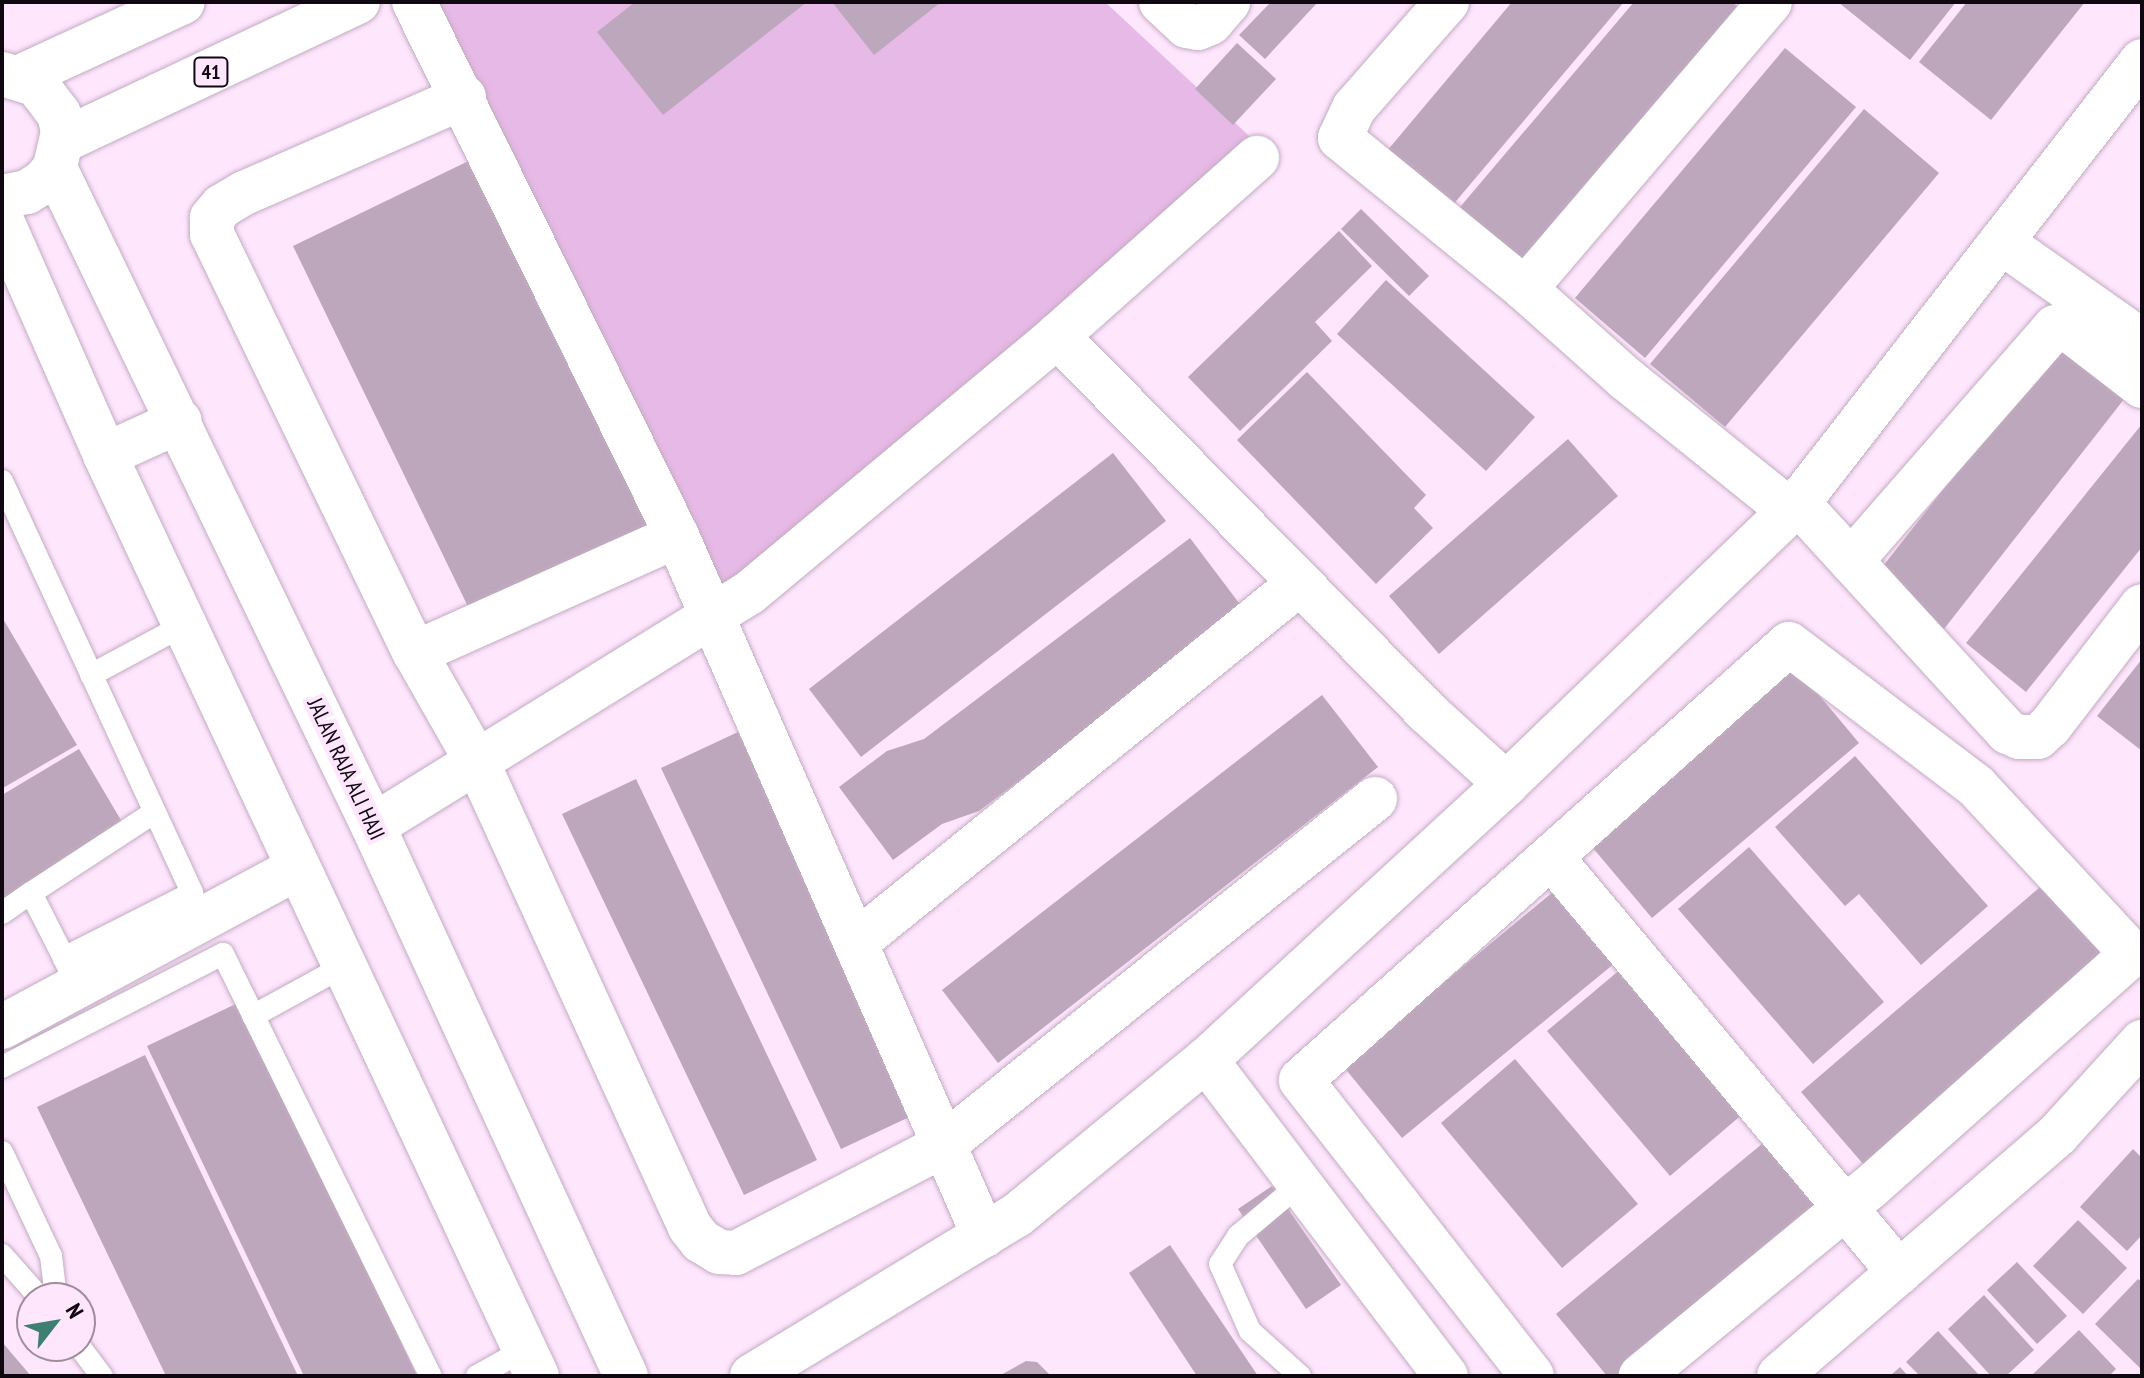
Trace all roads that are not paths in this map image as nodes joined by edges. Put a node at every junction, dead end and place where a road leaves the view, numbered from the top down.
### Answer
1 (183, 2) edge
2 (358, 2) edge
3 (414, 2) edge
4 (1161, 2) edge
5 (1228, 2) edge
6 (1447, 2) edge
7 (1770, 2) edge
8 (2142, 61) edge
9 (11, 76) edge
10 (464, 97) junction
11 (58, 154) junction
12 (1257, 158) dead end
13 (2, 197) edge
14 (2, 221) edge
15 (2001, 242) junction
16 (1525, 289) junction
17 (1057, 336) junction
18 (2142, 341) edge
19 (2142, 386) edge
20 (180, 421) junction
21 (105, 455) junction
22 (2, 481) edge
23 (1794, 507) junction
24 (677, 536) junction
25 (1851, 561) junction
26 (1300, 583) junction
27 (2142, 606) edge
28 (712, 618) junction
29 (184, 625) junction
30 (415, 653) junction
31 (91, 675) junction
32 (478, 764) junction
33 (1506, 784) junction
34 (1375, 799) dead end
35 (155, 812) junction
36 (373, 826) junction
37 (1551, 857) junction
38 (297, 868) junction
39 (31, 893) junction
40 (2, 913) edge
41 (858, 941) junction
42 (344, 966) junction
43 (71, 972) junction
44 (253, 1016) junction
45 (2, 1027) edge
46 (2142, 1042) edge
47 (1206, 1060) junction
48 (2, 1067) edge
49 (942, 1146) junction
50 (2, 1152) edge
51 (1300, 1184) junction
52 (1845, 1207) junction
53 (984, 1236) junction
54 (2, 1255) edge
55 (1899, 1272) junction
56 (26, 1282) edge
57 (54, 1282) edge
58 (1501, 1336) junction
59 (530, 1363) edge
60 (1439, 1374) edge
61 (431, 1376) edge
62 (477, 1376) edge
63 (626, 1376) edge
64 (752, 1376) edge
65 (1300, 1376) edge
66 (1532, 1376) edge
67 (1641, 1376) edge
68 (1779, 1376) edge

1 - 9 main road
2 - 11 main road, 41
3 - 10 main road
4 - 5 main road
6 - 16 main road
7 - 16 main road
8 - 15 main road
9 - 11 main road, JALAN RAJA ALI HAJI
10 - 24 main road
10 - 30 main road
11 - 13 main road, 41
11 - 20 main road, JALAN RAJA ALI HAJI
12 - 17 main road
14 - 21 main road
15 - 18 main road
15 - 23 main road
16 - 23 main road
17 - 26 main road
17 - 28 main road
19 - 25 main road
20 - 21 main road
20 - 36 main road, JALAN RAJA ALI HAJI
21 - 29 main road
22 - 31 lane
23 - 25 main road
23 - 33 main road
24 - 28 main road
24 - 30 main road
25 - 27 main road
26 - 33 main road
26 - 41 main road
28 - 32 main road
28 - 41 main road
29 - 31 lane
29 - 38 main road
30 - 32 main road
31 - 35 lane
32 - 36 main road
32 - 49 main road
33 - 47 main road
34 - 49 main road
35 - 39 lane
35 - 43 lane
36 - 63 main road, JALAN RAJA ALI HAJI
37 - 52 main road
37 - 52 main road
37 - 58 main road
38 - 42 main road
38 - 43 main road
39 - 40 lane
39 - 43 lane
41 - 49 main road
42 - 44 lane
42 - 59 main road
43 - 45 main road
44 - 48 lane
44 - 61 lane
46 - 55 main road
47 - 51 main road
47 - 53 main road
49 - 53 main road
50 - 57 lane
51 - 60 main road
51 - 65 lane
52 - 55 main road
52 - 67 main road
53 - 64 main road
54 - 56 lane
55 - 68 main road
58 - 60 main road
58 - 66 main road
59 - 62 lane

